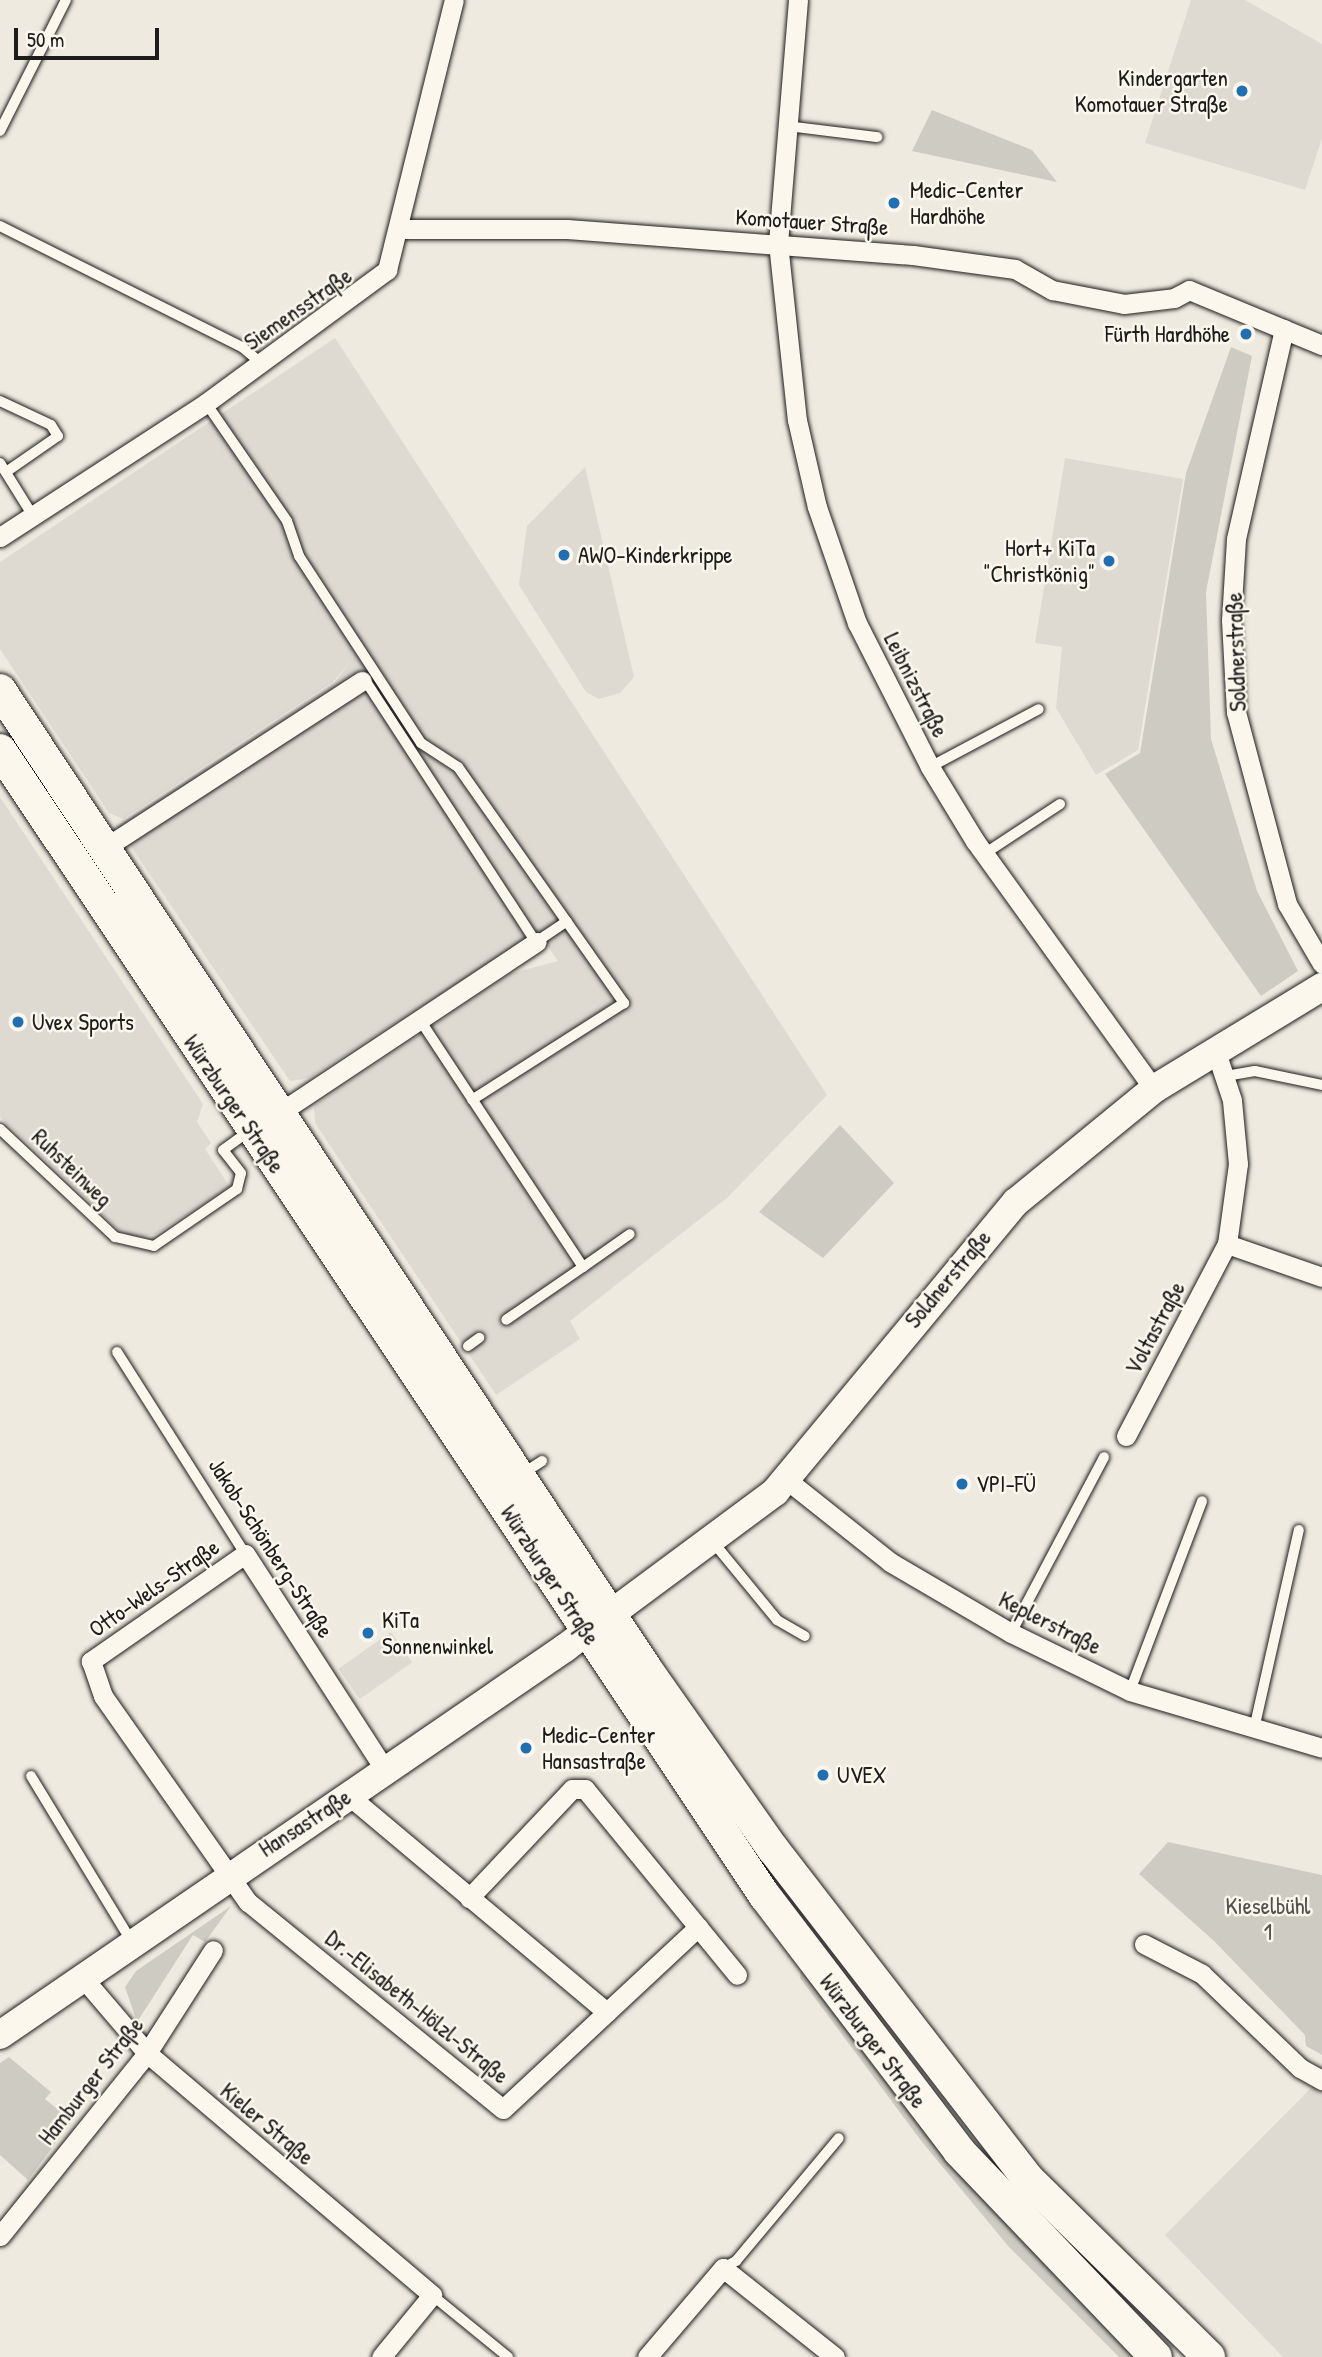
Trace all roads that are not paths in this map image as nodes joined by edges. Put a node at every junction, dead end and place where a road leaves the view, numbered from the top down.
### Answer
1 (66, 0) edge
2 (454, 0) edge
3 (798, 0) edge
4 (783, 126) junction
5 (0, 131) edge
6 (877, 137) dead end
7 (0, 226) edge
8 (402, 229) junction
9 (778, 243) junction
10 (1284, 329) junction
11 (1322, 345) edge
12 (262, 364) junction
13 (0, 401) edge
14 (206, 402) junction
15 (3, 468) edge
16 (33, 516) junction
17 (0, 537) edge
18 (369, 678) junction
19 (0, 690) edge
20 (1039, 709) dead end
21 (0, 750) edge
22 (930, 767) junction
23 (1060, 804) dead end
24 (106, 848) junction
25 (984, 854) junction
26 (567, 921) junction
27 (536, 942) junction
28 (1322, 964) edge
29 (1322, 987) edge
30 (420, 1020) junction
31 (1215, 1049) junction
32 (1226, 1076) junction
33 (1322, 1084) edge
34 (1154, 1089) junction
35 (472, 1100) junction
36 (282, 1112) junction
37 (0, 1129) edge
38 (251, 1130) junction
39 (630, 1234) dead end
40 (1227, 1244) junction
41 (583, 1267) junction
42 (1322, 1277) edge
43 (506, 1320) dead end
44 (479, 1338) dead end
45 (468, 1346) dead end
46 (117, 1352) dead end
47 (1126, 1436) dead end
48 (1104, 1457) dead end
49 (787, 1480) junction
50 (1202, 1501) dead end
51 (1299, 1530) dead end
52 (711, 1540) junction
53 (245, 1554) junction
54 (599, 1622) junction
55 (1011, 1633) junction
56 (805, 1636) dead end
57 (1130, 1691) junction
58 (1253, 1733) junction
59 (1322, 1748) edge
60 (385, 1770) junction
61 (31, 1776) dead end
62 (348, 1795) junction
63 (225, 1875) junction
64 (469, 1898) junction
65 (698, 1927) junction
66 (132, 1943) junction
67 (1144, 1944) dead end
68 (213, 1950) dead end
69 (737, 1975) dead end
70 (83, 1978) junction
71 (607, 2012) junction
72 (0, 2035) edge
73 (146, 2053) junction
74 (1322, 2080) edge
75 (839, 2138) dead end
76 (0, 2236) edge
77 (723, 2268) junction
78 (432, 2295) junction
79 (381, 2357) edge
80 (508, 2357) edge
81 (647, 2357) edge
82 (835, 2357) edge
83 (1156, 2357) edge
84 (1209, 2357) edge

1 - 5 lane
2 - 8 street, Siemensstraße
3 - 4 street, Leibnizstraße
4 - 6 lane
4 - 9 street, Leibnizstraße
7 - 12 lane
8 - 9 street, Komotauer Straße
8 - 12 street, Siemensstraße
9 - 10 street, Komotauer Straße
9 - 22 street, Leibnizstraße
10 - 11 street, Komotauer Straße
10 - 28 street, Soldnerstraße
12 - 14 street, Siemensstraße
13 - 15 lane
14 - 16 street, Siemensstraße
14 - 18 lane
15 - 16 lane
16 - 17 street, Siemensstraße
18 - 24 street
18 - 26 lane
18 - 27 lane
19 - 24 main road, Würzburger Straße
20 - 22 lane
21 - 38 main road, Würzburger Straße
22 - 25 street, Leibnizstraße
23 - 25 lane
24 - 36 main road, Würzburger Straße
25 - 34 street, Leibnizstraße
26 - 27 lane
26 - 35 lane
27 - 30 street, Würzburger Straße
29 - 31 street, Soldnerstraße
30 - 35 lane
30 - 36 street, Würzburger Straße
31 - 32 street, Voltastraße
31 - 34 street, Soldnerstraße
32 - 33 lane
32 - 40 street, Voltastraße
34 - 49 street, Soldnerstraße
35 - 41 lane
36 - 38 street
36 - 54 main road, Würzburger Straße
37 - 38 lane, Ruhsteinweg
38 - 54 main road, Würzburger Straße
39 - 41 lane
40 - 42 street
40 - 47 street, Voltastraße
41 - 43 lane
44 - 45 lane
46 - 53 lane, Jakob-Schönberg-Straße
48 - 55 lane
49 - 52 street, Soldnerstraße
49 - 55 street, Keplerstraße
50 - 57 lane
51 - 58 lane
52 - 54 street, Soldnerstraße
52 - 56 lane
53 - 60 street, Jakob-Schönberg-Straße
53 - 63 street, Otto-Wels-Straße
54 - 60 street, Hansastraße
54 - 83 main road, Würzburger Straße
54 - 84 main road, Würzburger Straße
55 - 57 street, Keplerstraße
57 - 58 street, Keplerstraße
58 - 59 street, Keplerstraße
60 - 62 street, Hansastraße
61 - 66 lane
62 - 63 street, Hansastraße
62 - 64 street
63 - 66 street, Hansastraße
63 - 71 street, Dr.-Elisabeth-Hölzl-Straße
64 - 65 street
64 - 71 street
65 - 69 street
65 - 71 street
66 - 70 street, Hansastraße
67 - 74 street
68 - 73 street, Hamburger Straße
70 - 72 street, Hansastraße
70 - 73 street, Kieler Straße
73 - 76 street, Hamburger Straße
73 - 78 street, Kieler Straße
75 - 77 lane
77 - 81 street
77 - 82 street
78 - 79 street
78 - 80 lane, Kieler Straße

